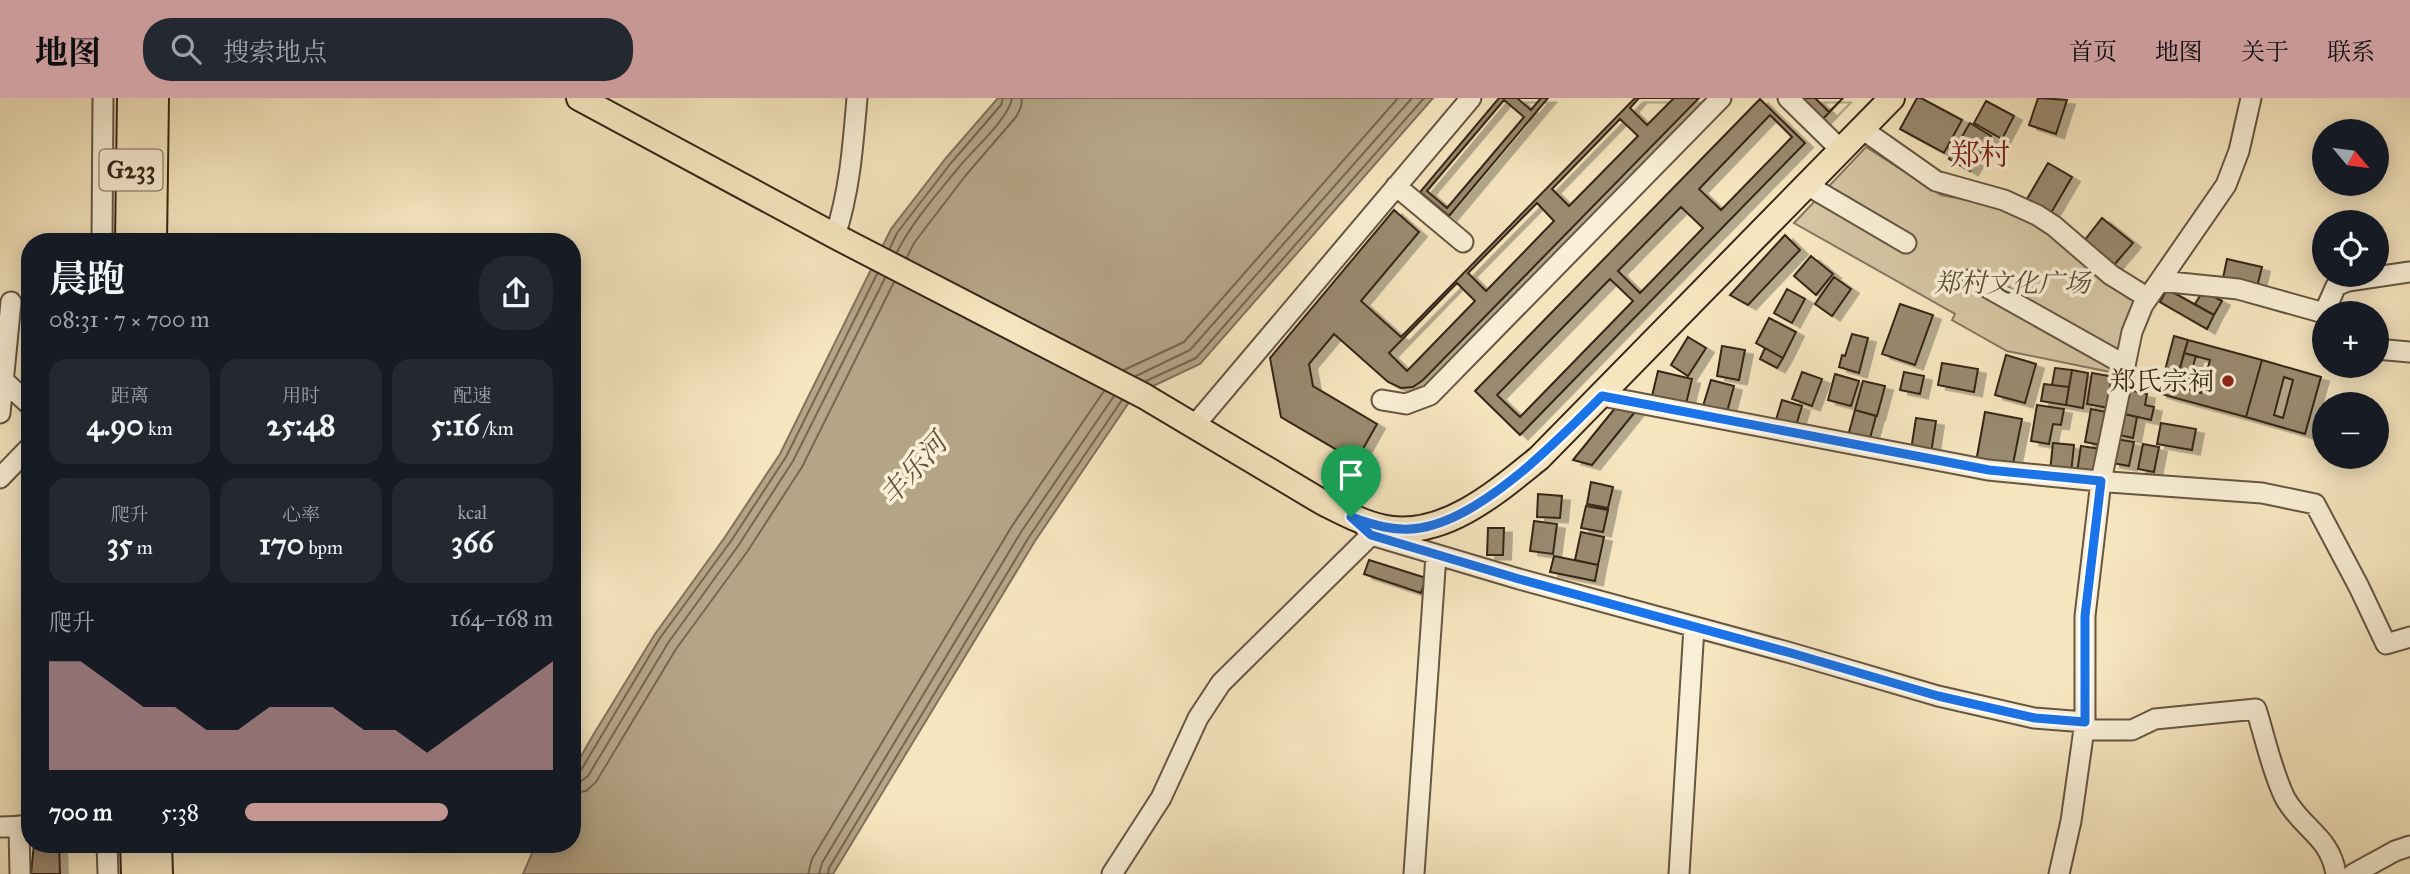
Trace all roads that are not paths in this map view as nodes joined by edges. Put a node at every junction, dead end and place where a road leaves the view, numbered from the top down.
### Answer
1 (103, 98) edge
2 (132, 98) edge
3 (154, 98) edge
4 (579, 98) edge
5 (857, 98) edge
6 (1471, 98) edge
7 (1721, 98) edge
8 (1787, 98) edge
9 (1892, 98) edge
10 (2251, 98) edge
11 (1862, 129) junction
12 (1841, 150) junction
13 (1807, 185) junction
14 (1396, 186) junction
15 (102, 233) edge
16 (130, 233) edge
17 (152, 233) edge
18 (835, 236) junction
19 (1463, 242) dead end
20 (1906, 243) dead end
21 (2410, 272) edge
22 (1972, 279) dead end
23 (2160, 281) junction
24 (2148, 298) junction
25 (2329, 301) edge
26 (11, 302) dead end
27 (2312, 310) edge
28 (2389, 350) edge
29 (2410, 352) edge
30 (2125, 365) junction
31 (3, 380) junction
32 (1602, 396) junction
33 (21, 397) edge
34 (1382, 400) dead end
35 (0, 413) edge
36 (1194, 426) junction
37 (21, 456) edge
38 (0, 478) edge
39 (2101, 481) junction
40 (1351, 517) junction
41 (1371, 535) junction
42 (1436, 555) junction
43 (1694, 626) junction
44 (2410, 637) edge
45 (2085, 726) junction
46 (16, 826) edge
47 (2410, 846) edge
48 (107, 853) edge
49 (135, 853) edge
50 (157, 853) edge
51 (20, 874) edge
52 (108, 874) edge
53 (136, 874) edge
54 (158, 874) edge
55 (1112, 874) edge
56 (1414, 874) edge
57 (1679, 874) edge
58 (2059, 874) edge
59 (2336, 874) edge
60 (2353, 874) edge

1 - 15 street
2 - 16 highway, G233
3 - 17 highway, G233
4 - 18 main road
5 - 18 street
6 - 14 street
7 - 34 street
8 - 12 street
9 - 11 main road
10 - 23 street
11 - 12 main road
11 - 24 street
12 - 13 main road
13 - 20 street
13 - 32 main road
14 - 19 street
14 - 36 street
18 - 36 main road
21 - 25 street
22 - 30 street
23 - 24 street
23 - 27 street
24 - 30 street
26 - 31 street
28 - 29 street
30 - 39 street
31 - 33 street
31 - 35 street
32 - 39 street
32 - 40 main road
36 - 40 main road
37 - 38 street
39 - 44 street
39 - 45 street
40 - 41 street
41 - 42 street
41 - 55 street
42 - 43 street
42 - 56 street
43 - 45 street
43 - 57 street
45 - 58 street
45 - 59 street
46 - 51 street
47 - 60 street
48 - 52 street
49 - 53 highway
50 - 54 highway

